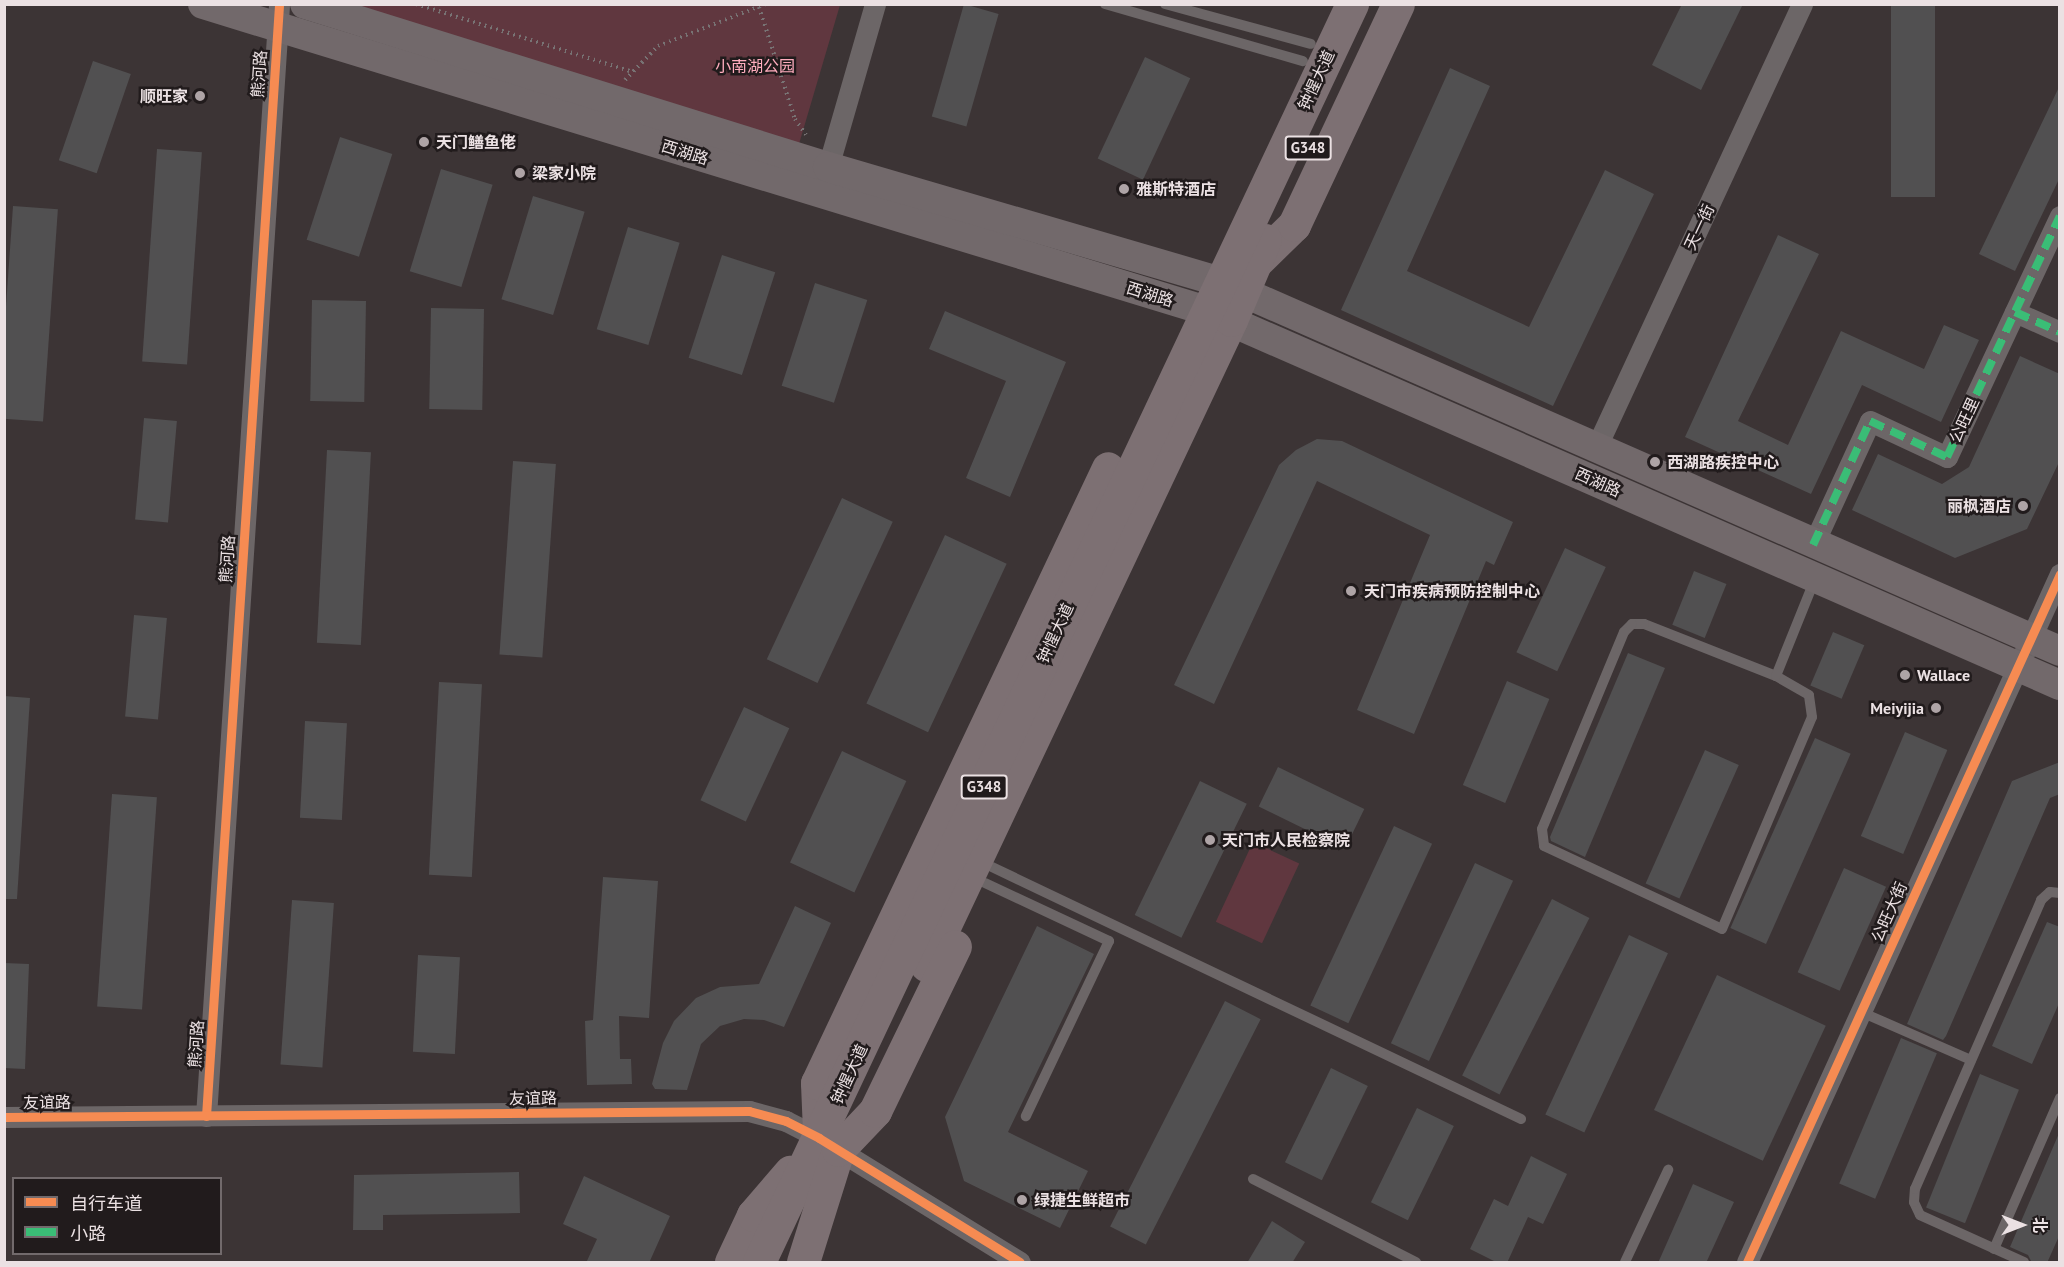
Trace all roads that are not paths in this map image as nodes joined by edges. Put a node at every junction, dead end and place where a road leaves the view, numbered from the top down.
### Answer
1 (203, 4) edge
2 (305, 4) edge
3 (875, 4) edge
4 (1105, 4) edge
5 (1165, 4) edge
6 (1330, 4) edge
7 (1352, 4) edge
8 (1375, 4) edge
9 (1398, 4) edge
10 (1803, 4) edge
11 (1190, 8) edge
12 (278, 16) edge
13 (1307, 53) junction
14 (828, 167) junction
15 (2060, 216) edge
16 (1232, 286) junction
17 (2014, 312) junction
18 (2060, 332) edge
19 (1192, 372) junction
20 (1595, 450) junction
21 (1814, 545) junction
22 (2060, 574) edge
23 (1815, 578) junction
24 (2029, 638) junction
25 (2060, 651) edge
26 (2016, 667) junction
27 (1776, 676) junction
28 (2060, 685) edge
29 (989, 875) junction
30 (2060, 892) edge
31 (1861, 1012) junction
32 (1971, 1060) junction
33 (2060, 1098) edge
34 (206, 1116) junction
35 (1026, 1116) dead end
36 (4, 1117) edge
37 (1521, 1119) dead end
38 (829, 1144) junction
39 (1668, 1170) dead end
40 (1253, 1179) dead end
41 (1995, 1249) junction
42 (731, 1263) edge
43 (759, 1263) edge
44 (785, 1263) edge
45 (803, 1263) edge
46 (1020, 1263) edge
47 (1416, 1263) edge
48 (1625, 1263) edge
49 (1747, 1263) edge
50 (2024, 1263) edge

1 - 12 main road, 西湖路
2 - 14 main road, 西湖路
3 - 14 street
4 - 13 lane
5 - 11 lane
6 - 13 highway
7 - 16 highway, 钟惺大道 / G348
8 - 16 highway, 钟惺大道 / G348
9 - 16 highway
10 - 20 street, 天一街
11 - 13 lane
12 - 16 main road, 西湖路
12 - 34 street, 熊河路
13 - 16 highway
14 - 16 main road, 西湖路
15 - 17 street, 公旺里
16 - 19 highway, 钟惺大道 / G348
16 - 20 main road, 西湖路
16 - 23 main road, 西湖路
17 - 18 street
17 - 21 street, 公旺里
19 - 29 highway
19 - 38 highway, 钟惺大道 / G348
19 - 38 highway
20 - 21 main road, 西湖路
21 - 24 main road, 西湖路
22 - 24 street, 公旺大街
23 - 26 main road, 西湖路
23 - 27 lane
24 - 25 main road, 西湖路
24 - 26 street, 公旺大街
26 - 28 main road, 西湖路
26 - 31 street, 公旺大街
27 - 27 lane
29 - 35 lane
29 - 37 lane
29 - 38 highway
30 - 32 lane
31 - 32 lane
31 - 49 street, 公旺大街
32 - 41 lane
33 - 41 lane
34 - 36 street, 友谊路
34 - 38 street, 友谊路
38 - 42 highway
38 - 43 highway, 钟惺大道 / G348
38 - 44 highway, 钟惺大道 / G348
38 - 45 highway
38 - 46 street, 友谊路
39 - 48 lane
40 - 47 lane
41 - 50 lane

